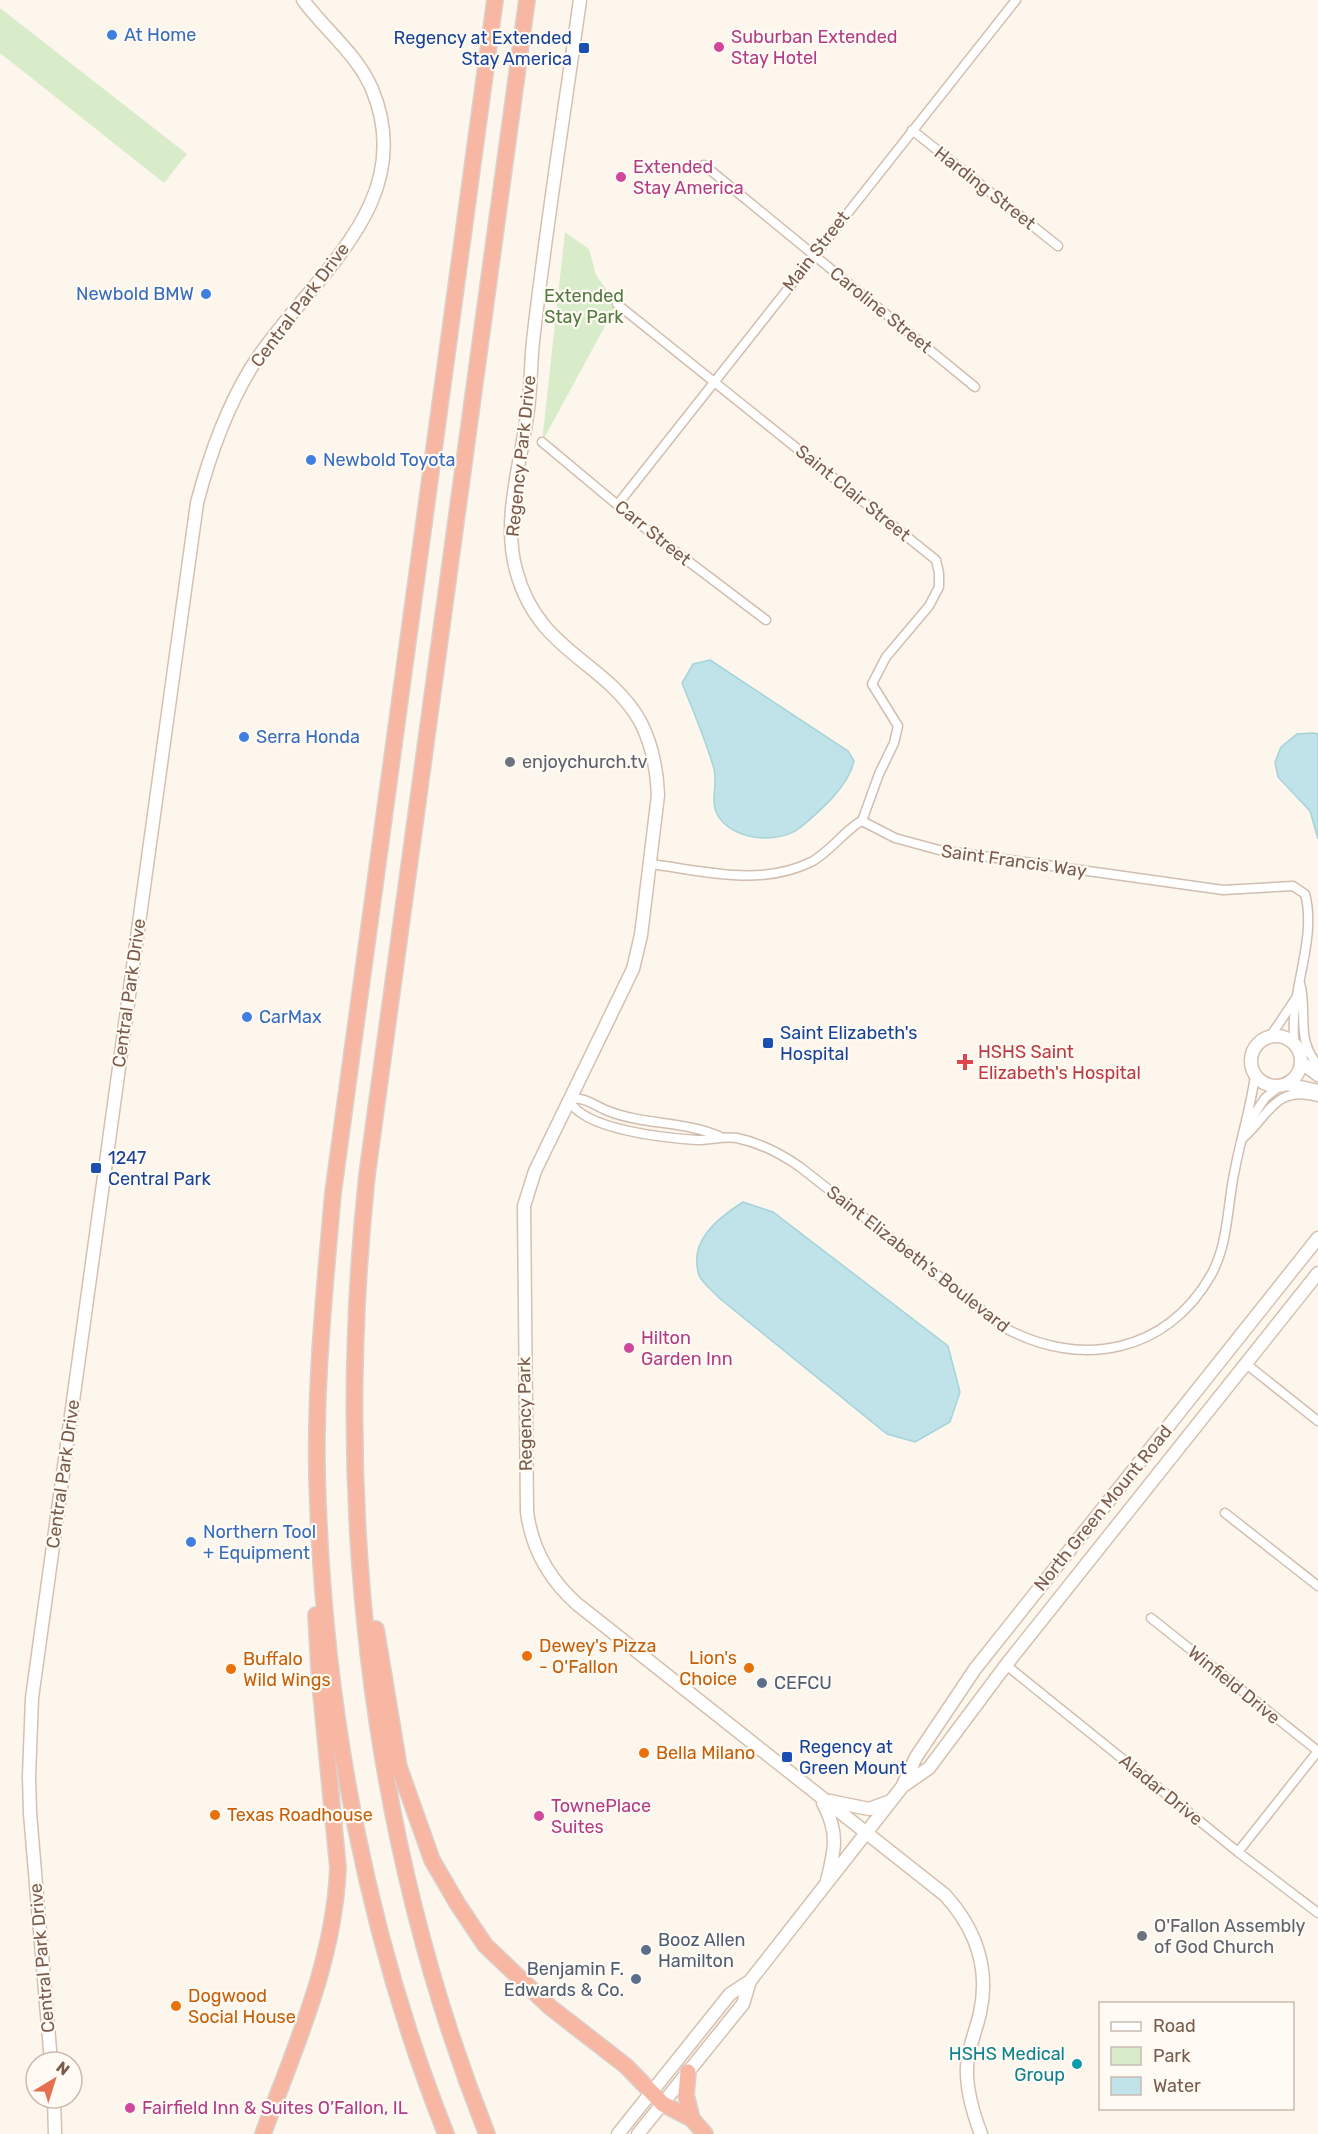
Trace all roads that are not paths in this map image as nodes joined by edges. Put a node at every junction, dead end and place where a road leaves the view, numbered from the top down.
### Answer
1 (303, 0) edge
2 (495, 0) edge
3 (527, 0) edge
4 (580, 0) edge
5 (1016, 0) edge
6 (912, 130) junction
7 (704, 165) dead end
8 (1058, 246) dead end
9 (813, 254) junction
10 (617, 304) dead end
11 (713, 382) junction
12 (975, 387) dead end
13 (542, 442) dead end
14 (618, 504) junction
15 (766, 620) dead end
16 (862, 821) junction
17 (651, 864) junction
18 (1300, 982) junction
19 (1296, 997) junction
20 (1270, 1037) junction
21 (1295, 1046) junction
22 (1300, 1062) junction
23 (1318, 1065) edge
24 (1255, 1075) junction
25 (1318, 1075) edge
26 (1283, 1085) junction
27 (1318, 1091) edge
28 (1318, 1097) edge
29 (569, 1100) junction
30 (1245, 1128) junction
31 (719, 1136) junction
32 (1243, 1139) junction
33 (1318, 1238) edge
34 (1318, 1273) edge
35 (1245, 1363) junction
36 (1318, 1420) edge
37 (318, 1505) junction
38 (1225, 1513) dead end
39 (363, 1586) junction
40 (1318, 1586) edge
41 (1151, 1618) dead end
42 (1005, 1665) junction
43 (1318, 1751) edge
44 (902, 1787) junction
45 (821, 1798) junction
46 (892, 1801) junction
47 (866, 1834) junction
48 (1238, 1852) junction
49 (826, 1885) junction
50 (1318, 1913) edge
51 (750, 1981) junction
52 (50, 2050) edge
53 (688, 2072) junction
54 (650, 2093) junction
55 (663, 2104) junction
56 (54, 2110) edge
57 (692, 2119) junction
58 (55, 2134) edge
59 (263, 2134) edge
60 (446, 2134) edge
61 (487, 2134) edge
62 (618, 2134) edge
63 (638, 2134) edge
64 (705, 2134) edge
65 (981, 2134) edge

1 - 52 street, Central Park Drive
2 - 37 highway
3 - 39 highway
4 - 17 street, Regency Park Drive
5 - 6 street, Main Street
6 - 8 street, Harding Street
6 - 9 street, Main Street
7 - 9 street, Caroline Street
9 - 11 street, Main Street
9 - 12 street, Caroline Street
10 - 11 street, Saint Clair Street
11 - 14 street, Main Street
11 - 16 street, Saint Clair Street
13 - 14 street, Carr Street
14 - 15 street, Carr Street
16 - 17 street
16 - 18 street, Saint Francis Way
17 - 29 street, Regency Park
18 - 19 street, Saint Francis Way
18 - 23 street, Saint Francis Way
19 - 20 street, Saint Francis Way
19 - 21 street, Saint Francis Way
20 - 21 street
20 - 24 street, Saint Elizabeth's Boulevard
21 - 22 street
22 - 25 street
22 - 26 street, Saint Elizabeth's Boulevard
24 - 26 street
24 - 30 street, Saint Elizabeth's Boulevard
26 - 27 street
26 - 30 street, Saint Elizabeth's Boulevard
28 - 32 street, Saint Elizabeth's Boulevard
29 - 31 street, Saint Elizabeth's Boulevard
29 - 31 street, Saint Elizabeth's Boulevard
29 - 45 street, Regency Park
30 - 32 street, Saint Elizabeth's Boulevard
31 - 32 street, Saint Elizabeth's Boulevard
33 - 44 street, North Green Mount Road
34 - 35 street, North Green Mount Road
35 - 36 street
35 - 42 street, North Green Mount Road
37 - 59 highway
37 - 60 highway
38 - 40 street
39 - 54 highway
39 - 61 highway
41 - 43 street, Winfield Drive
42 - 44 street, North Green Mount Road
42 - 48 street, Aladar Drive
43 - 48 street
44 - 46 street, North Green Mount Road
45 - 46 street
45 - 47 street, Regency Park
45 - 49 street
46 - 47 street, North Green Mount Road
47 - 49 street, North Green Mount Road
47 - 65 street, Regency Park
48 - 50 street, Aladar Drive
49 - 51 street, North Green Mount Road
51 - 53 street, North Green Mount Road
51 - 54 street, North Green Mount Road
53 - 55 street, North Green Mount Road
53 - 57 highway
54 - 55 highway
54 - 62 street, North Green Mount Road
55 - 57 highway
55 - 63 street, North Green Mount Road
56 - 58 street
57 - 64 highway

